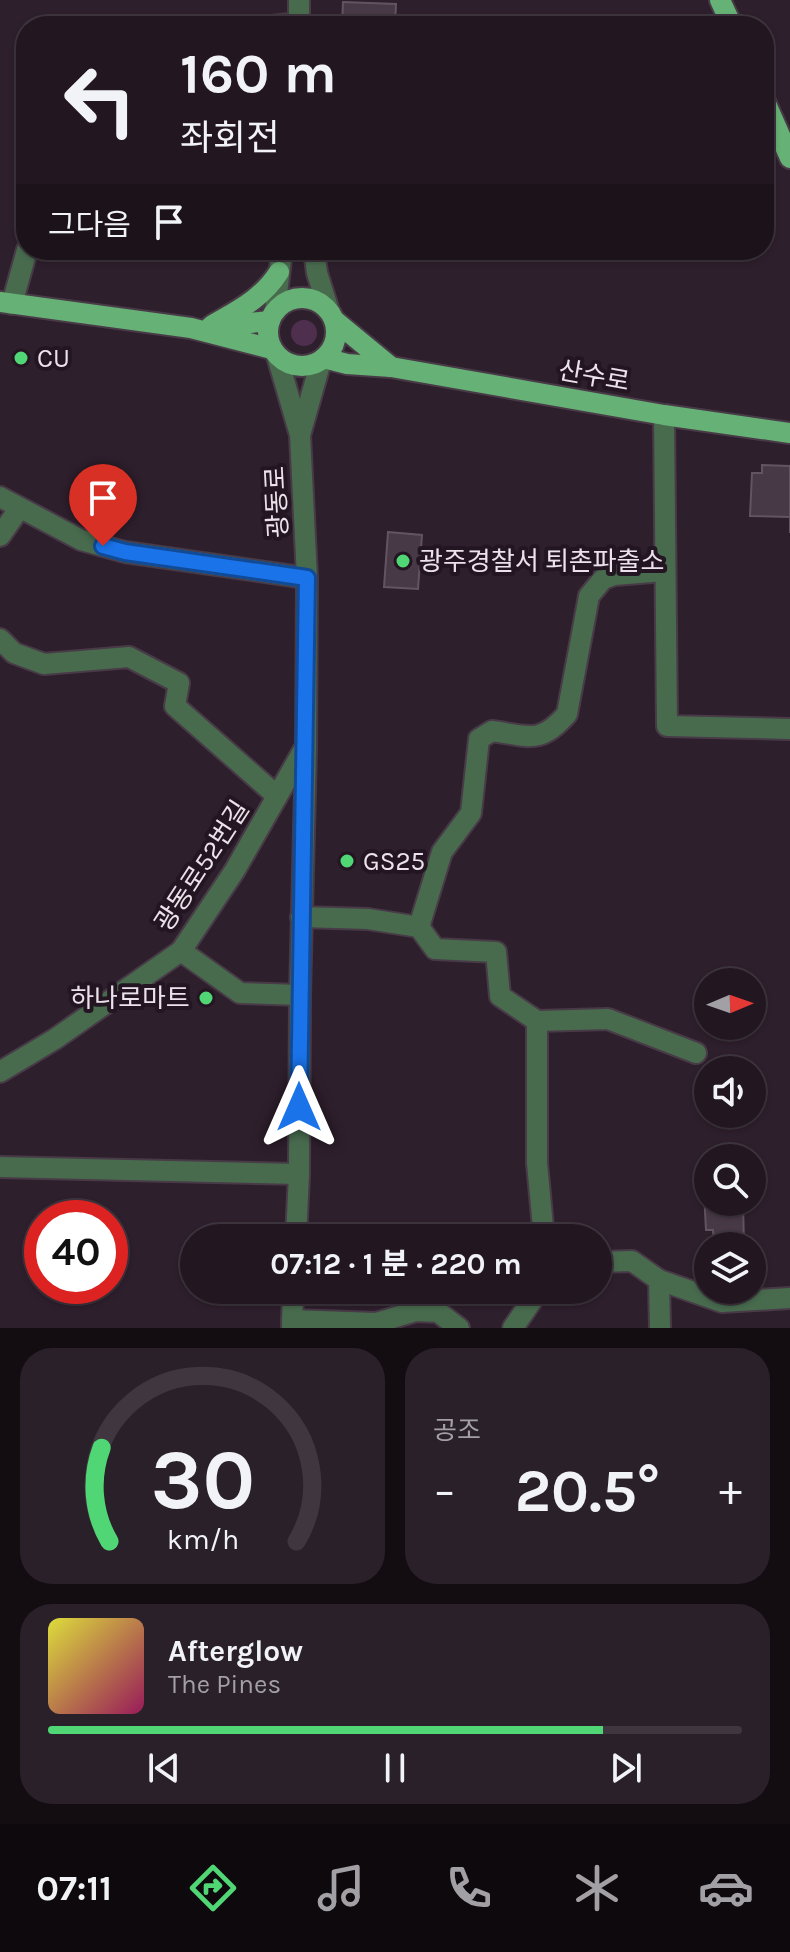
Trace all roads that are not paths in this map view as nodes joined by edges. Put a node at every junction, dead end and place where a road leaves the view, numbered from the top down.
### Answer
1 (774, 122) edge
2 (790, 158) edge
3 (23, 260) edge
4 (281, 260) edge
5 (315, 260) edge
6 (279, 272) junction
7 (6, 303) edge
8 (272, 316) junction
9 (331, 316) junction
10 (201, 327) junction
11 (275, 353) junction
12 (323, 360) junction
13 (391, 367) junction
14 (664, 415) junction
15 (790, 433) edge
16 (300, 435) junction
17 (0, 497) edge
18 (19, 509) junction
19 (0, 536) edge
20 (665, 571) junction
21 (307, 578) junction
22 (0, 639) edge
23 (790, 729) edge
24 (306, 747) junction
25 (277, 796) junction
26 (301, 917) junction
27 (419, 927) junction
28 (181, 951) junction
29 (300, 995) junction
30 (537, 1021) junction
31 (696, 1053) dead end
32 (0, 1072) edge
33 (0, 1167) edge
34 (299, 1174) junction
35 (297, 1224) edge
36 (543, 1224) edge
37 (612, 1262) edge
38 (659, 1280) junction
39 (790, 1298) edge
40 (293, 1304) edge
41 (529, 1304) edge
42 (292, 1324) edge
43 (459, 1328) edge
44 (513, 1328) edge
45 (660, 1328) edge

1 - 2 main road
3 - 7 street
4 - 6 street
5 - 9 street
6 - 8 street
6 - 10 main road
7 - 10 main road
8 - 9 main road
8 - 10 main road
8 - 11 main road
9 - 12 main road
9 - 13 main road
10 - 11 main road
11 - 12 main road
11 - 16 street
12 - 13 main road, 산수로
12 - 16 street
13 - 14 main road, 산수로
14 - 15 main road, 산수로
14 - 20 street
16 - 21 street, 광동로
17 - 18 street
18 - 19 street
18 - 21 street
20 - 23 street
20 - 27 street
21 - 24 street, 광동로
22 - 25 street
24 - 25 street, 광동로52번길
24 - 26 street, 광동로
25 - 28 street, 광동로52번길
26 - 27 street
26 - 29 street, 광동로
27 - 30 street
28 - 29 street
28 - 32 street, 광동로52번길
29 - 34 street, 광동로
30 - 31 street
30 - 36 street
33 - 34 street
34 - 35 street, 광동로
37 - 38 street
38 - 39 street
38 - 45 street
40 - 42 street
41 - 44 street
42 - 43 street

